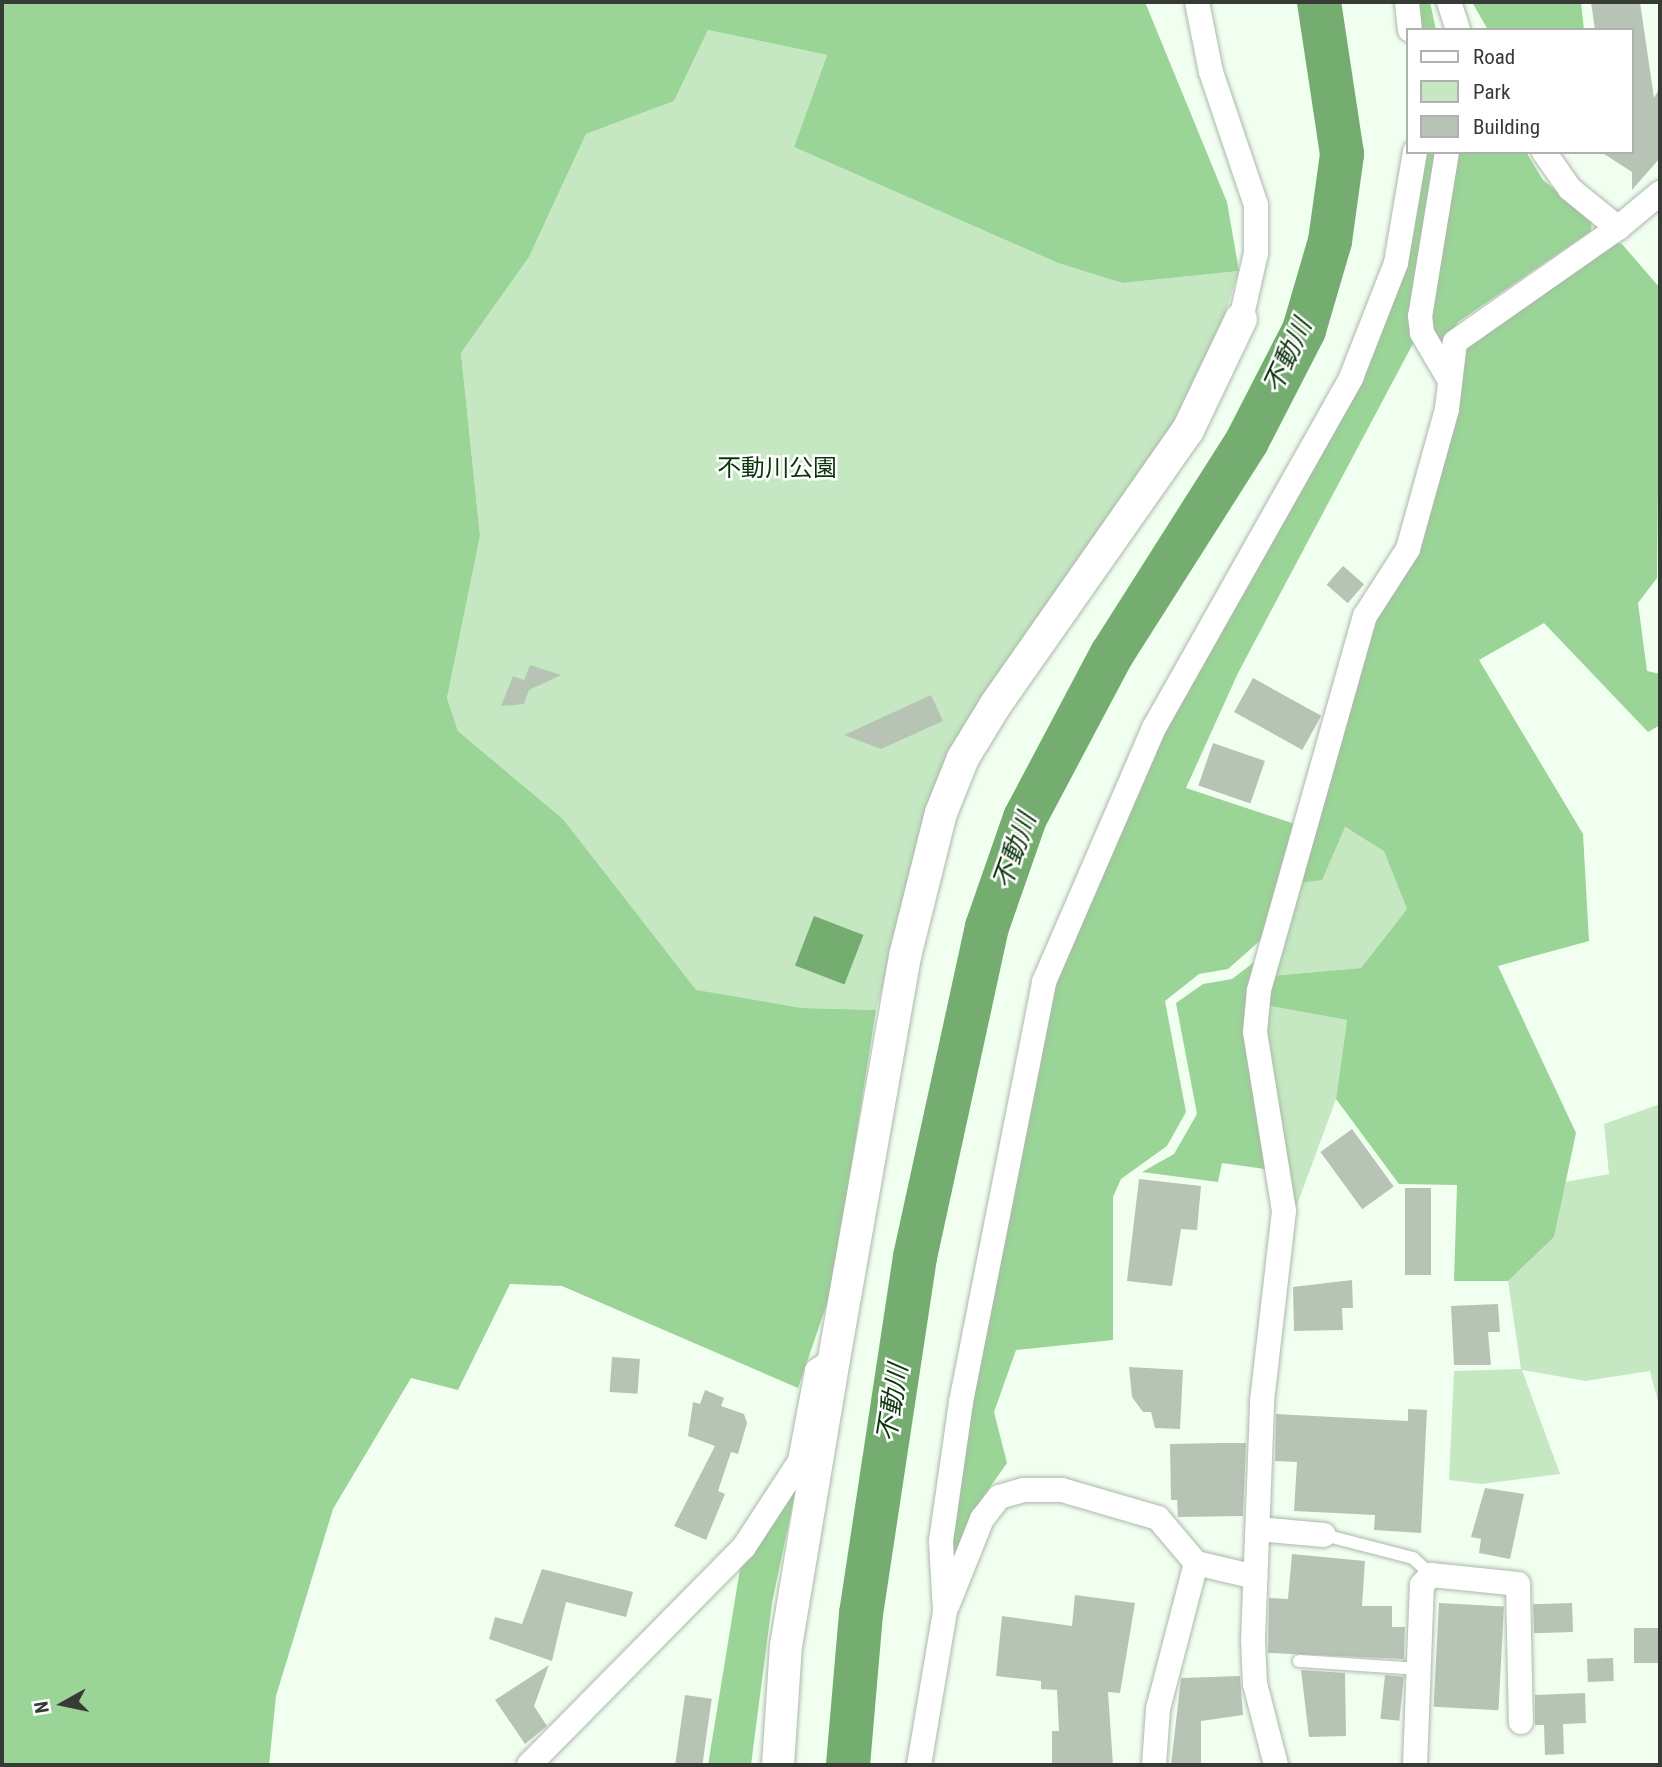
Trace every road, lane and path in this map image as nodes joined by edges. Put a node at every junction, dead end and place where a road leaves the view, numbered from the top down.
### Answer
1 (1197, 2) edge
2 (1407, 2) edge
3 (1410, 28) edge
4 (1415, 154) edge
5 (1447, 154) edge
6 (1545, 154) edge
7 (1660, 193) edge
8 (1618, 228) junction
9 (1241, 319) joint
10 (1450, 379) junction
11 (834, 1359) junction
12 (1258, 1529) junction
13 (1324, 1535) joint
14 (1196, 1563) junction
15 (1430, 1575) junction
16 (1255, 1577) junction
17 (945, 1611) junction
18 (1299, 1661) dead end
19 (1421, 1669) junction
20 (1521, 1722) dead end
21 (528, 1765) edge
22 (778, 1765) edge
23 (919, 1765) edge
24 (1154, 1765) edge
25 (1276, 1765) edge
26 (1415, 1765) edge

1 - 9 street
2 - 3 street
4 - 17 street
5 - 10 street
6 - 8 street
7 - 8 street
8 - 10 street
9 - 11 street
10 - 12 street
11 - 21 street
11 - 22 street
12 - 13 street
12 - 16 street
13 - 15 lane
14 - 16 street
14 - 17 street
14 - 24 street
15 - 19 street
15 - 20 street
16 - 25 street
17 - 23 street
18 - 19 lane
19 - 26 street

